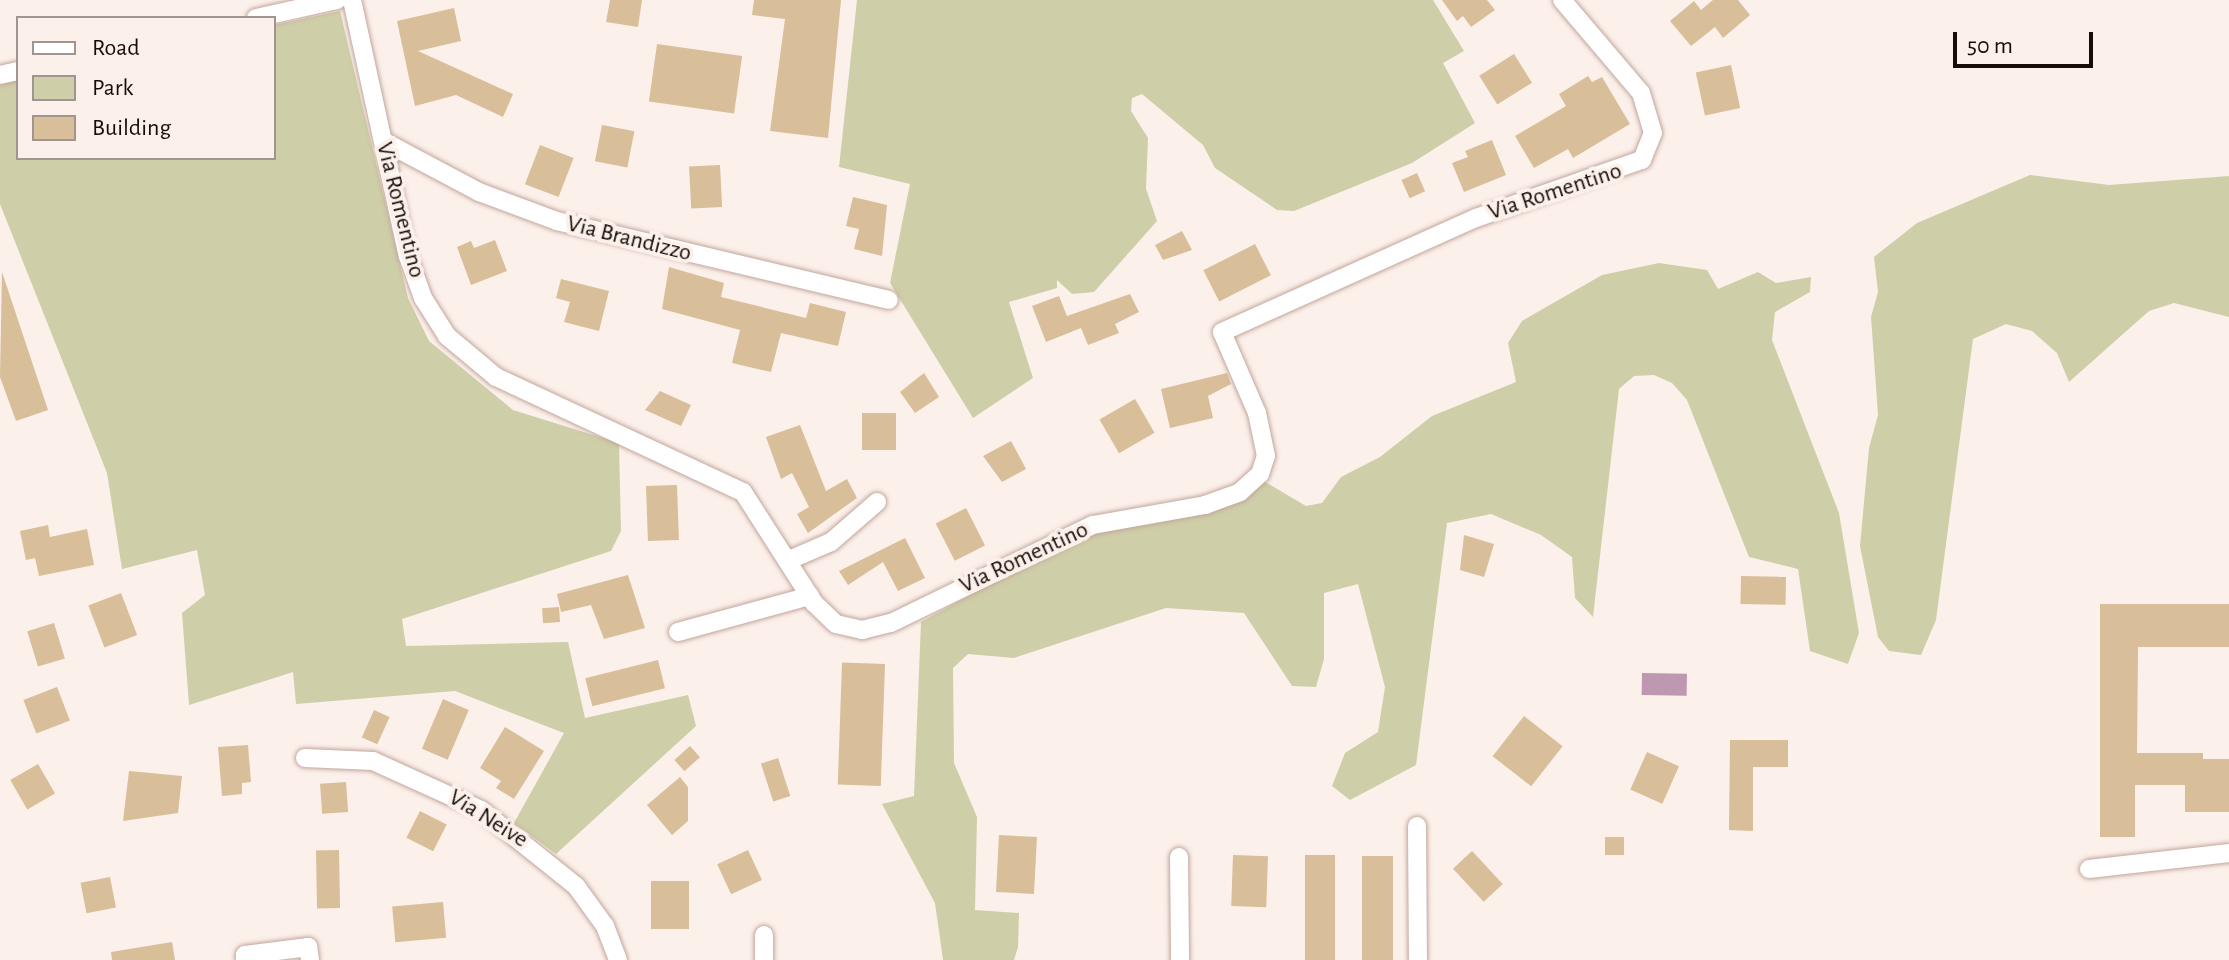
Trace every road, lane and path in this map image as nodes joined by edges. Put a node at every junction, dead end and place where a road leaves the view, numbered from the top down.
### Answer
1 (337, 0) edge
2 (352, 0) edge
3 (1562, 0) edge
4 (265, 16) edge
5 (383, 141) junction
6 (889, 300) dead end
7 (877, 502) dead end
8 (789, 560) junction
9 (810, 596) junction
10 (678, 632) dead end
11 (305, 758) dead end
12 (1417, 826) dead end
13 (2229, 853) edge
14 (1179, 857) dead end
15 (2089, 869) dead end
16 (764, 935) dead end
17 (245, 960) edge
18 (310, 960) edge
19 (618, 960) edge
20 (764, 960) edge
21 (1180, 960) edge
22 (1418, 960) edge

1 - 4 street
2 - 5 street, Via Romentino
3 - 9 street, Via Romentino
5 - 6 street, Via Brandizzo
5 - 8 street, Via Romentino
7 - 8 street
8 - 9 street, Via Romentino
9 - 10 street
11 - 19 street, Via Neive
12 - 22 street
13 - 15 street
14 - 21 street
16 - 20 street
17 - 18 street

